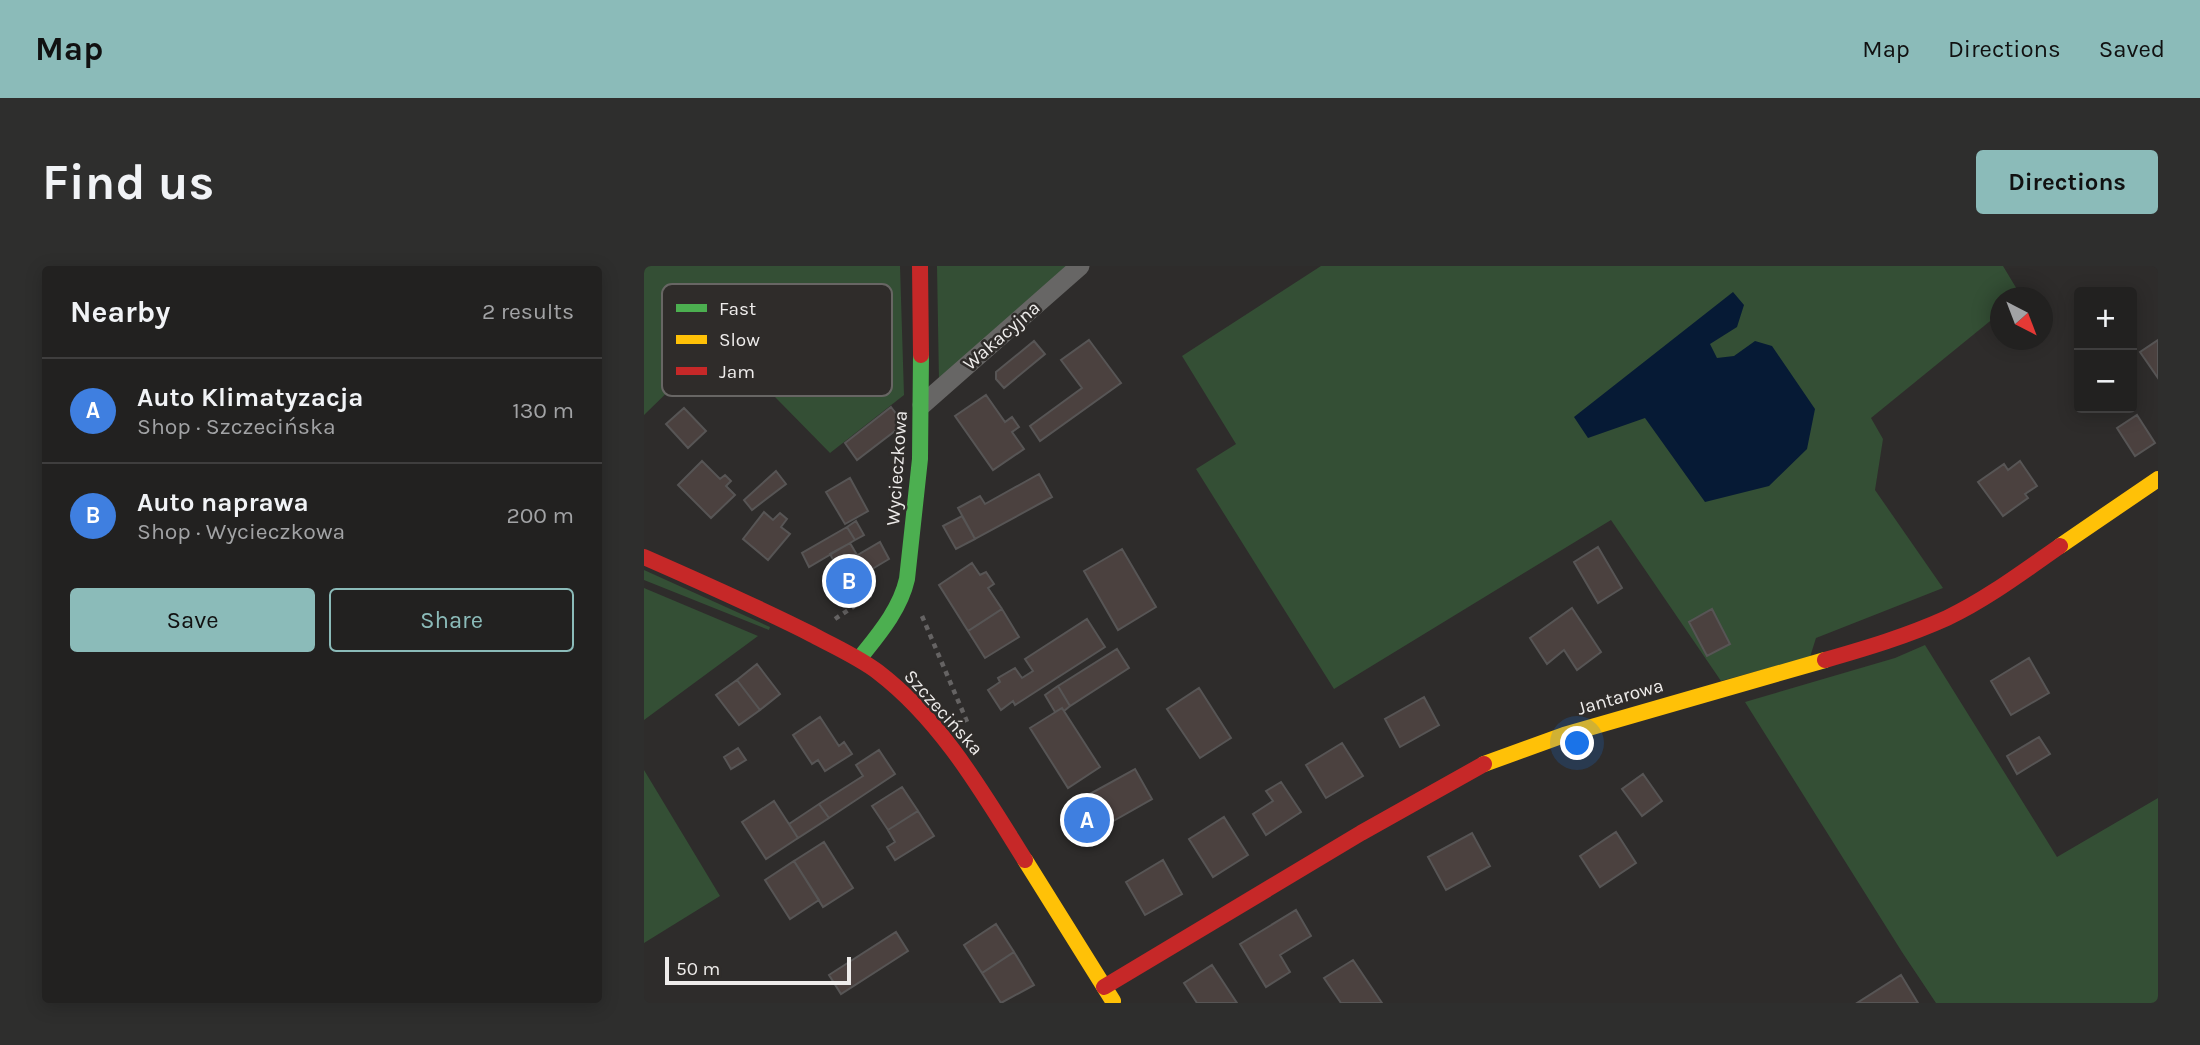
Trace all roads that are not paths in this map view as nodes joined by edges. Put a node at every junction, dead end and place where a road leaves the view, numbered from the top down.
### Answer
1 (920, 266) edge
2 (1080, 266) edge
3 (922, 405) junction
4 (2158, 479) edge
5 (644, 557) edge
6 (859, 659) junction
7 (1104, 987) junction
8 (1115, 1003) edge

1 - 3 street, Wycieczkowa
2 - 3 street, Wakacyjna
3 - 6 street, Wycieczkowa
4 - 7 street, Jantarowa
5 - 6 street, Szczecińska
6 - 7 street, Szczecińska
7 - 8 street, Szczecińska

